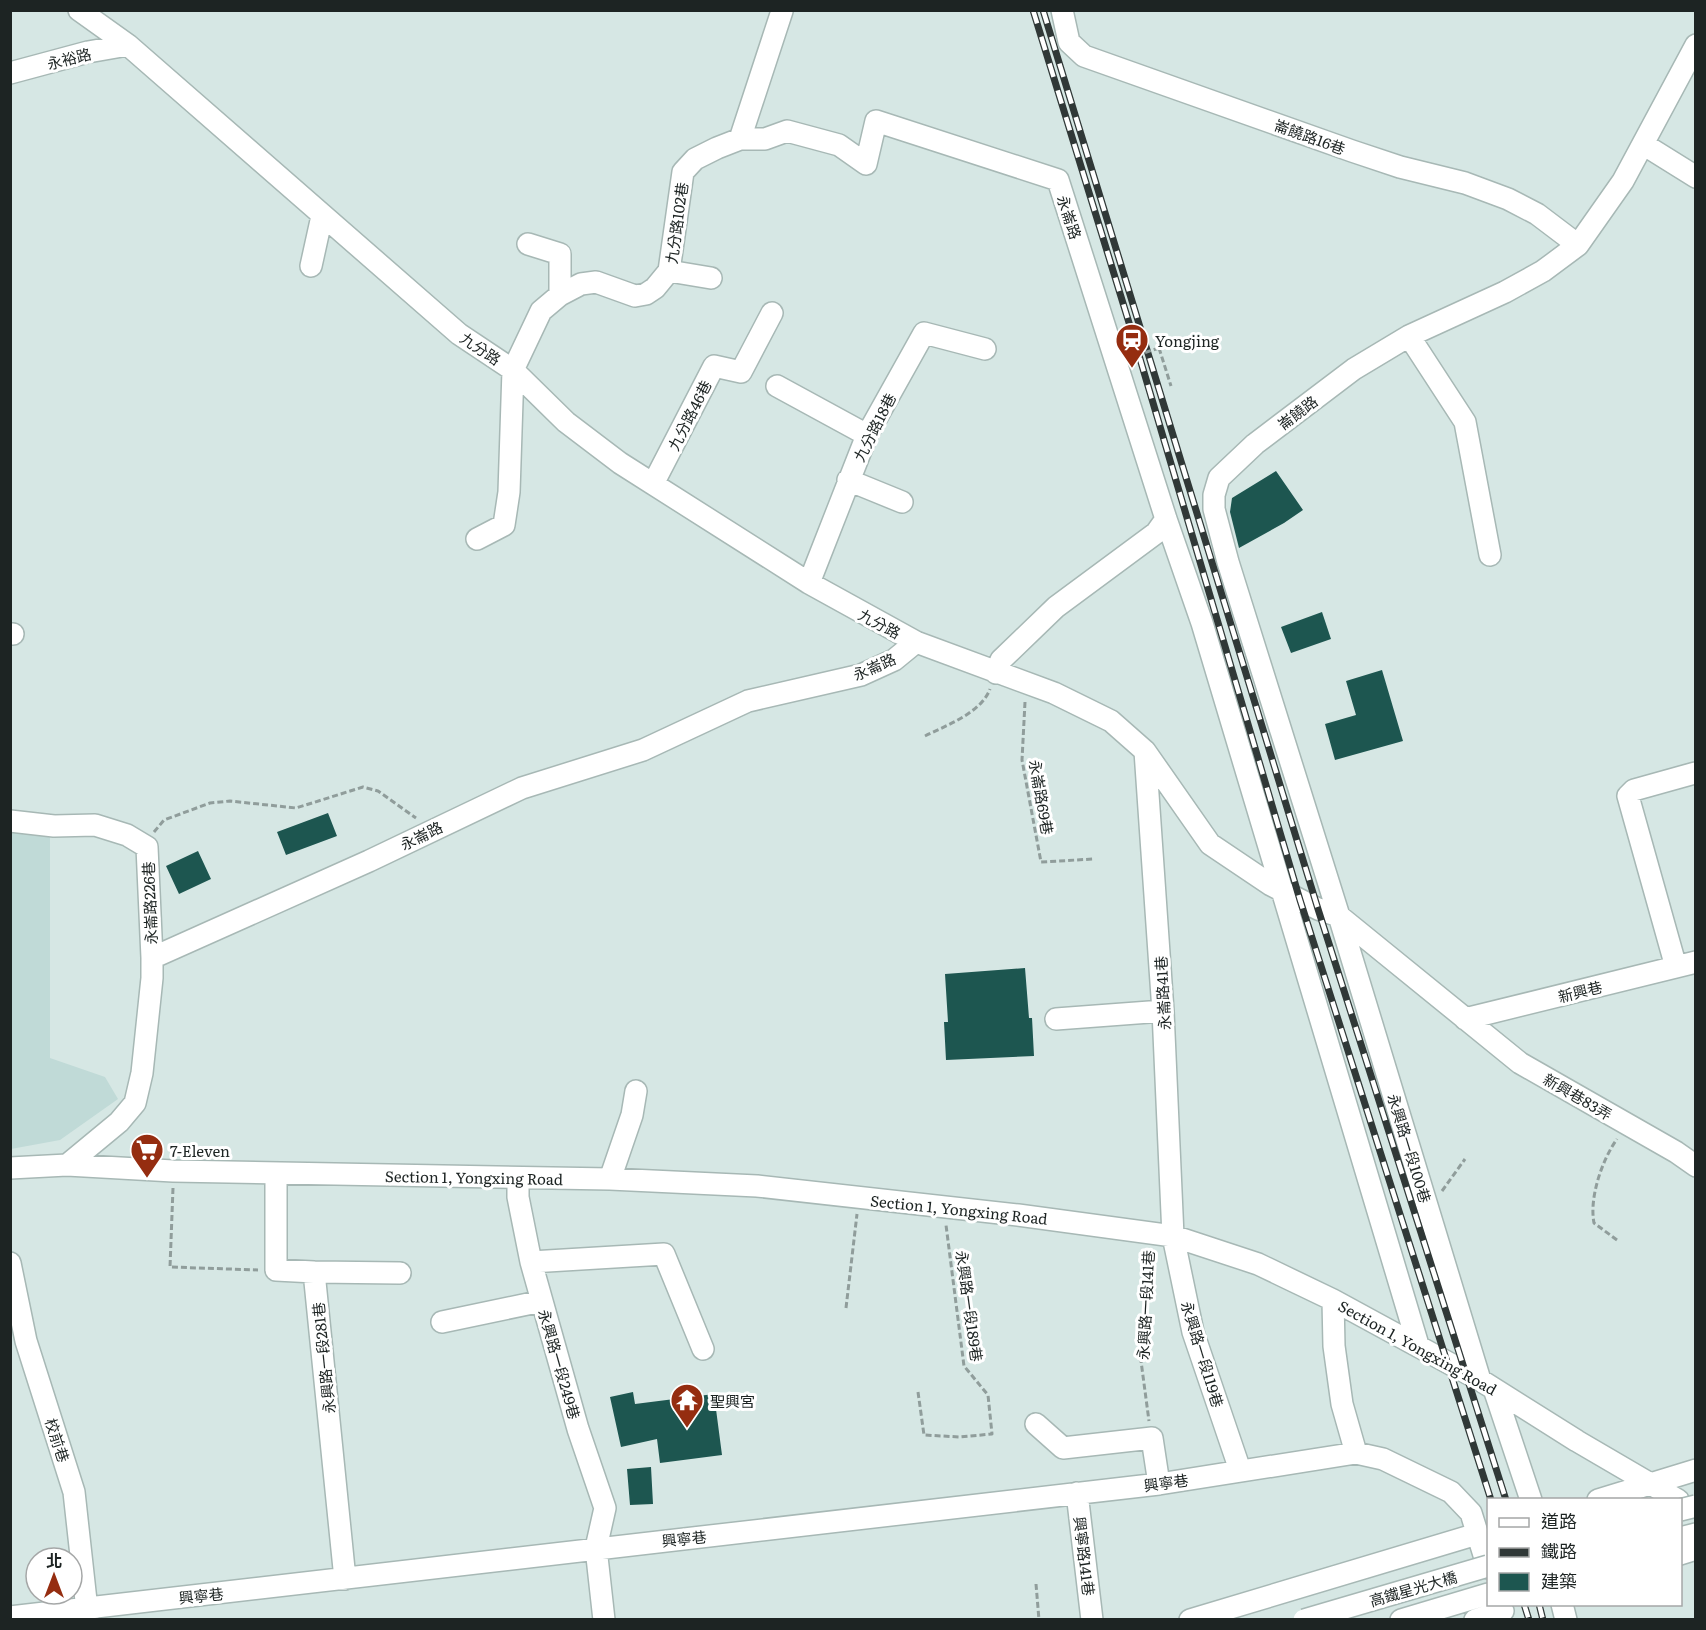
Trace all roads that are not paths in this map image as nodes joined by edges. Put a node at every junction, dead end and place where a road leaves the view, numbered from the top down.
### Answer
1 (79, 10) edge
2 (1062, 10) edge
3 (782, 11) edge
4 (128, 45) junction
5 (1695, 45) edge
6 (10, 73) edge
7 (740, 139) junction
8 (1643, 144) junction
9 (1695, 177) edge
10 (322, 216) junction
11 (528, 244) dead end
12 (1578, 245) junction
13 (311, 266) dead end
14 (669, 270) junction
15 (711, 278) dead end
16 (560, 294) junction
17 (772, 313) dead end
18 (1409, 336) junction
19 (985, 350) dead end
20 (513, 370) junction
21 (777, 386) dead end
22 (867, 435) junction
23 (848, 480) junction
24 (653, 484) junction
25 (902, 502) dead end
26 (1166, 519) junction
27 (477, 539) dead end
28 (1490, 555) dead end
29 (809, 583) junction
30 (916, 642) junction
31 (996, 673) junction
32 (1145, 750) junction
33 (1695, 773) edge
34 (10, 821) edge
35 (1280, 888) junction
36 (1339, 916) junction
37 (152, 958) junction
38 (1686, 965) edge
39 (1163, 1011) junction
40 (1056, 1019) dead end
41 (1465, 1019) junction
42 (636, 1091) dead end
43 (67, 1165) junction
44 (1695, 1166) edge
45 (10, 1168) edge
46 (276, 1173) junction
47 (518, 1178) junction
48 (610, 1179) junction
49 (1173, 1236) junction
50 (531, 1262) junction
51 (10, 1263) edge
52 (314, 1272) junction
53 (400, 1273) dead end
54 (1334, 1300) junction
55 (542, 1301) junction
56 (442, 1322) dead end
57 (1418, 1346) junction
58 (703, 1349) dead end
59 (1487, 1384) junction
60 (1036, 1424) dead end
61 (1356, 1453) junction
62 (1240, 1470) junction
63 (1695, 1470) edge
64 (1651, 1483) junction
65 (1159, 1484) junction
66 (1077, 1493) junction
67 (1530, 1498) edge
68 (1604, 1498) edge
69 (1676, 1498) edge
70 (1682, 1502) edge
71 (1695, 1510) edge
72 (1477, 1534) junction
73 (596, 1548) junction
74 (1487, 1564) edge
75 (1487, 1567) edge
76 (345, 1579) junction
77 (1487, 1594) edge
78 (1503, 1612) edge
79 (87, 1613) edge
80 (10, 1617) edge
81 (604, 1620) edge
82 (1092, 1620) edge
83 (1190, 1620) edge
84 (1304, 1620) edge
85 (1401, 1620) edge
86 (1475, 1620) edge

1 - 4 street, 九分路
2 - 12 street, 崙饒路16巷
3 - 7 street
4 - 6 street, 永裕路
4 - 10 street, 九分路
5 - 8 street, 崙饒路
7 - 14 street, 九分路102巷
7 - 26 street, 永崙路
8 - 9 street
8 - 12 street, 崙饒路
10 - 13 street
10 - 20 street, 九分路
11 - 16 street
12 - 18 street, 崙饒路
14 - 15 street
14 - 16 street, 九分路102巷
16 - 20 street, 九分路102巷
17 - 24 street, 九分路46巷
18 - 28 street
18 - 36 street, 崙饒路
19 - 22 street, 九分路18巷
20 - 24 street, 九分路
20 - 27 street
21 - 22 street
22 - 23 street, 九分路18巷
23 - 25 street
23 - 29 street, 九分路18巷
24 - 29 street, 九分路
26 - 31 street
26 - 35 street
29 - 30 street, 九分路
30 - 31 street
30 - 37 street, 永崙路
31 - 32 street, 新興巷83弄
32 - 35 street, 新興巷83弄
32 - 39 street, 永崙路41巷
33 - 38 street
34 - 37 street, 永崙路226巷
35 - 36 street, 新興巷83弄
35 - 57 street
36 - 41 street, 新興巷83弄
36 - 59 street, 永興路一段100巷
37 - 43 street
38 - 41 street, 新興巷
39 - 40 street
39 - 49 street, 永崙路41巷
41 - 44 street, 新興巷83弄
42 - 48 street
43 - 45 street, Section 1, Yongxing Road
43 - 46 street, Section 1, Yongxing Road
46 - 47 street, Section 1, Yongxing Road
46 - 52 street
47 - 48 street, Section 1, Yongxing Road
47 - 50 street, 永興路一段249巷
48 - 49 street, Section 1, Yongxing Road
49 - 54 street, Section 1, Yongxing Road
49 - 62 street, 永興路一段119巷
50 - 55 street, 永興路一段249巷
50 - 58 street
51 - 79 street, 校前巷
52 - 53 street
52 - 76 street, 永興路一段281巷
54 - 57 street, Section 1, Yongxing Road
54 - 61 street
55 - 56 street
55 - 73 street, 永興路一段249巷
57 - 59 street, Section 1, Yongxing Road
59 - 64 street, Section 1, Yongxing Road
59 - 67 street, 永興路一段100巷
60 - 65 street
61 - 62 street, 興寧巷
61 - 72 street
62 - 65 street, 興寧巷
63 - 64 street
64 - 68 street
64 - 69 street, Section 1, Yongxing Road
65 - 66 street, 興寧巷
66 - 73 street, 興寧巷
66 - 82 street, 興寧路141巷
70 - 71 street, Section 1, Yongxing Road
72 - 74 street
72 - 83 street
73 - 76 street, 興寧巷
73 - 81 street, 永興路一段249巷
75 - 84 street, 高鐵星光大橋, bridge
76 - 79 street, 興寧巷
77 - 85 street, 高鐵星光大橋
78 - 86 street
79 - 80 street, 興寧巷

